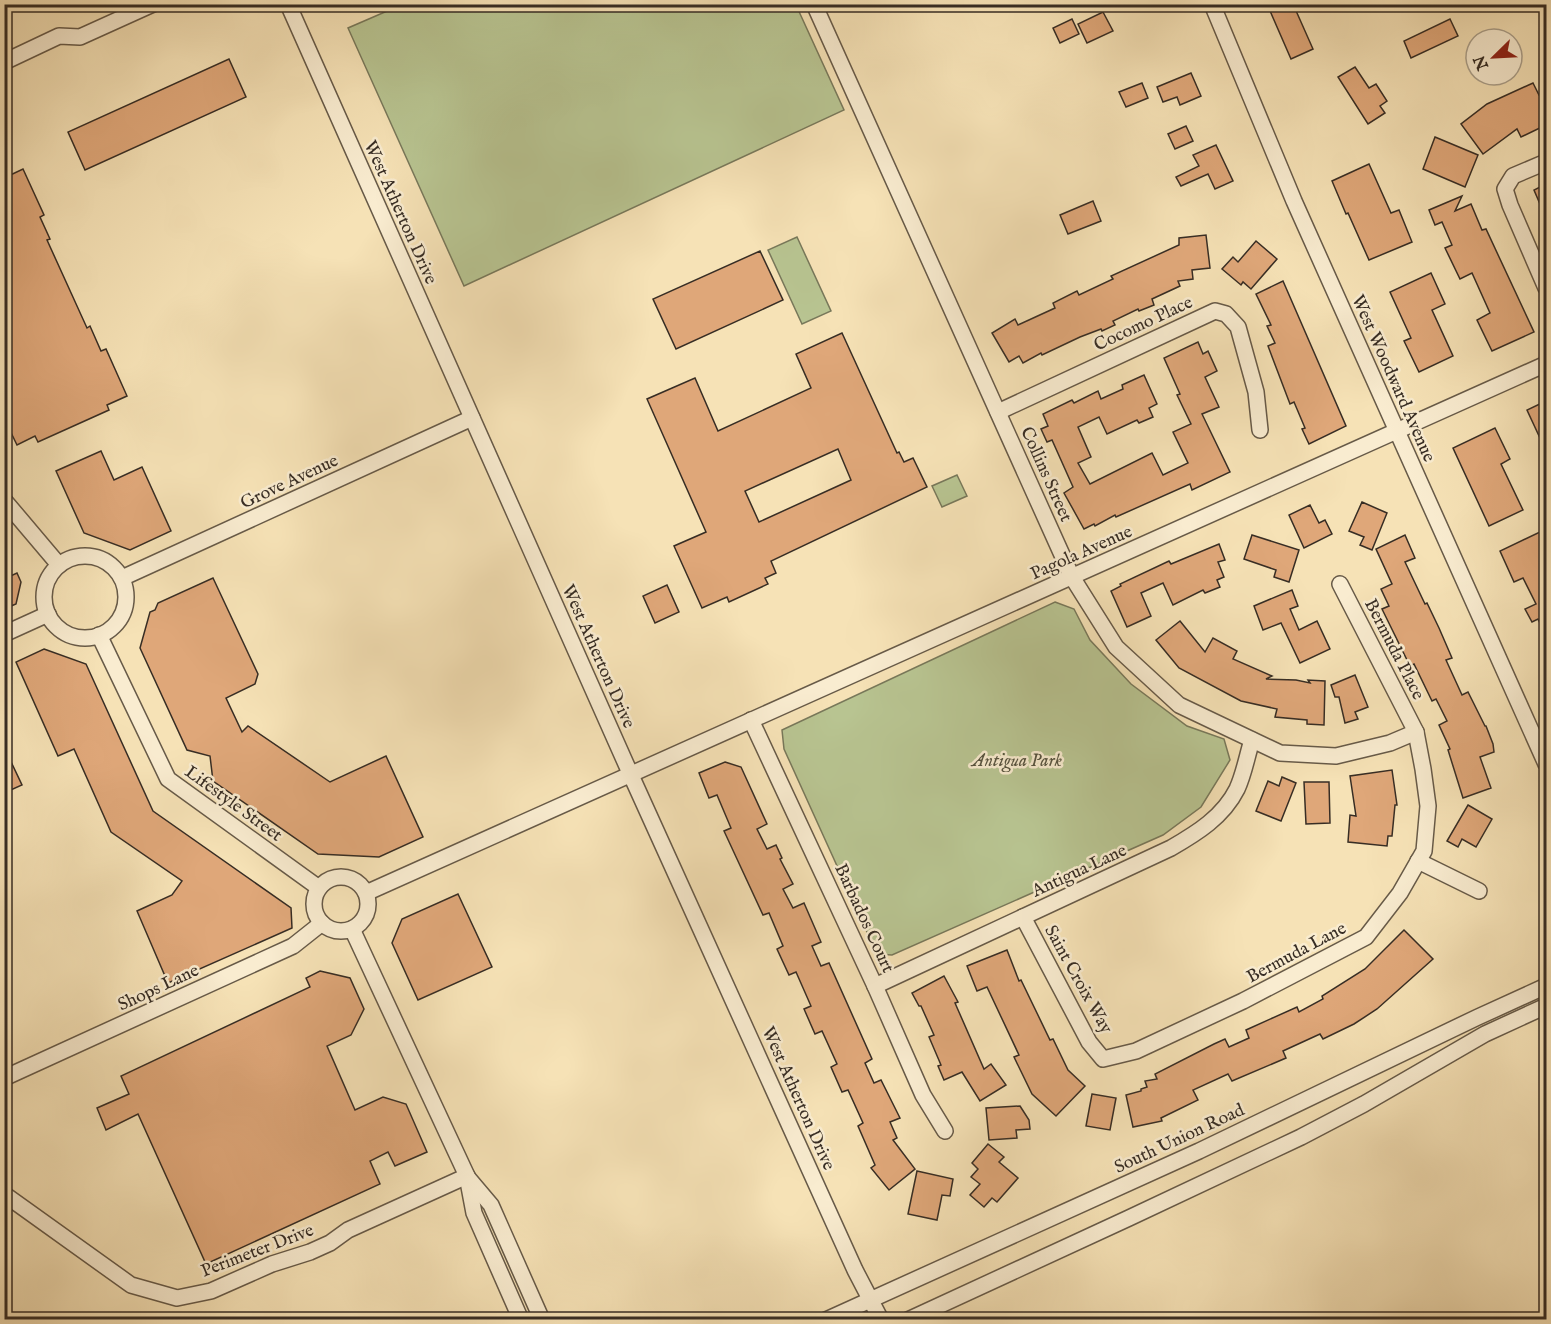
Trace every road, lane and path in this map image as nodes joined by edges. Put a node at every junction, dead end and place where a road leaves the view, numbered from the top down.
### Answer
1 (153, 4) edge
2 (288, 4) edge
3 (814, 4) edge
4 (1212, 4) edge
5 (4, 62) edge
6 (1546, 162) edge
7 (1546, 288) edge
8 (1546, 364) edge
9 (998, 412) junction
10 (472, 418) junction
11 (1260, 430) dead end
12 (1398, 432) junction
13 (4, 500) edge
14 (58, 565) junction
15 (1072, 577) junction
16 (122, 578) junction
17 (1340, 584) dead end
18 (48, 614) junction
19 (4, 634) edge
20 (99, 635) junction
21 (751, 720) junction
22 (1416, 732) junction
23 (1252, 740) junction
24 (1546, 764) edge
25 (630, 773) junction
26 (1418, 861) junction
27 (320, 888) junction
28 (1479, 891) dead end
29 (366, 893) junction
30 (1023, 918) junction
31 (322, 923) junction
32 (352, 929) junction
33 (875, 986) junction
34 (1546, 986) edge
35 (1546, 1006) edge
36 (1103, 1059) joint
37 (4, 1078) edge
38 (945, 1131) dead end
39 (467, 1176) junction
40 (4, 1194) edge
41 (869, 1300) junction
42 (521, 1320) edge
43 (542, 1320) edge
44 (826, 1320) edge
45 (881, 1320) edge
46 (908, 1320) edge

1 - 5 street
2 - 10 street, West Atherton Drive
3 - 9 street, Collins Street
4 - 12 street, West Woodward Avenue
6 - 7 street
8 - 12 street, Pagola Avenue
9 - 11 street, Cocomo Place
9 - 15 street, Collins Street
10 - 16 street, Grove Avenue
10 - 25 street, West Atherton Drive
12 - 15 street, Pagola Avenue
12 - 24 street, West Woodward Avenue
13 - 14 street
14 - 16 street
14 - 18 street
15 - 21 street, Pagola Avenue
15 - 23 street, Collins Street
16 - 20 street
17 - 22 street, Bermuda Place
18 - 19 street
18 - 20 street
20 - 27 street, Lifestyle Street
21 - 25 street, Pagola Avenue
21 - 33 street, Barbados Court
22 - 23 street, Collins Street
22 - 26 street, Bermuda Lane
23 - 30 street, Antigua Lane
25 - 29 street
25 - 41 street, West Atherton Drive
26 - 28 street
26 - 36 street, Bermuda Lane
27 - 29 street
27 - 31 street
29 - 32 street
30 - 33 street, Antigua Lane
30 - 36 street, Saint Croix Way
31 - 32 street
31 - 37 street, Shops Lane
32 - 39 street
33 - 38 street, Barbados Court
34 - 41 street, South Union Road
35 - 46 street
39 - 40 street, Perimeter Drive
39 - 42 street
39 - 43 street
41 - 44 street, South Union Road
41 - 45 street, West Atherton Drive

